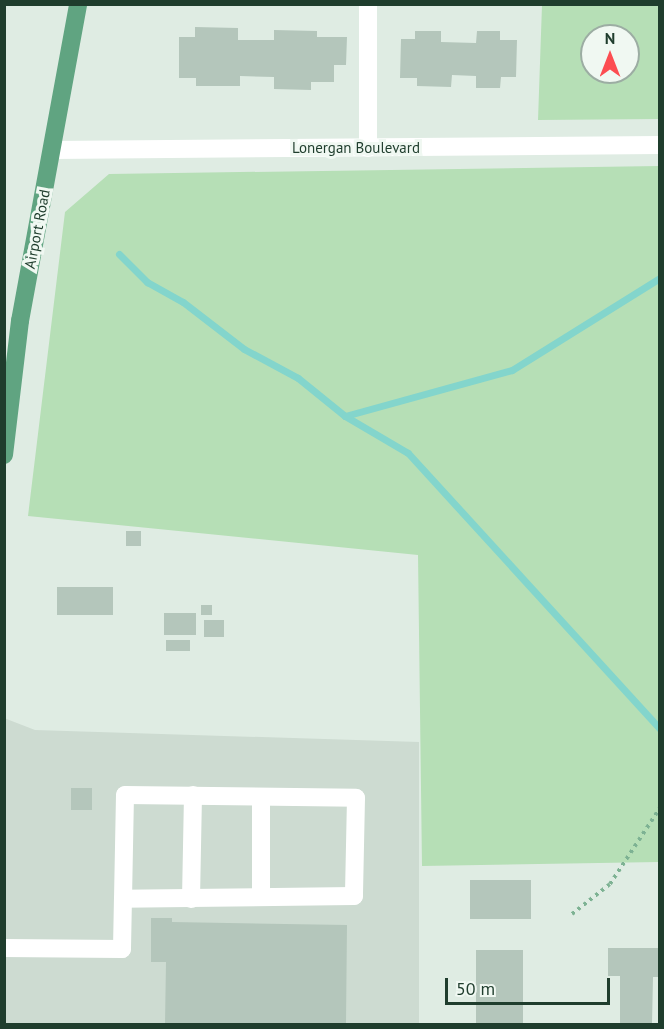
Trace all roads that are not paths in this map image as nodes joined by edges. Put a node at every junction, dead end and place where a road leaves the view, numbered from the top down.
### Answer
1 (78, 4) edge
2 (368, 4) edge
3 (660, 145) edge
4 (368, 148) junction
5 (52, 150) junction
6 (4, 455) edge
7 (193, 795) junction
8 (261, 797) junction
9 (261, 897) junction
10 (123, 899) junction
11 (191, 899) junction
12 (4, 948) edge

1 - 5 main road, Airport Road
2 - 4 street
3 - 4 street, Lonergan Boulevard
4 - 5 street, Lonergan Boulevard
5 - 6 main road, Airport Road
7 - 8 street
7 - 10 street
7 - 11 street
8 - 9 street
8 - 9 street
9 - 11 street
10 - 11 street
10 - 12 street

